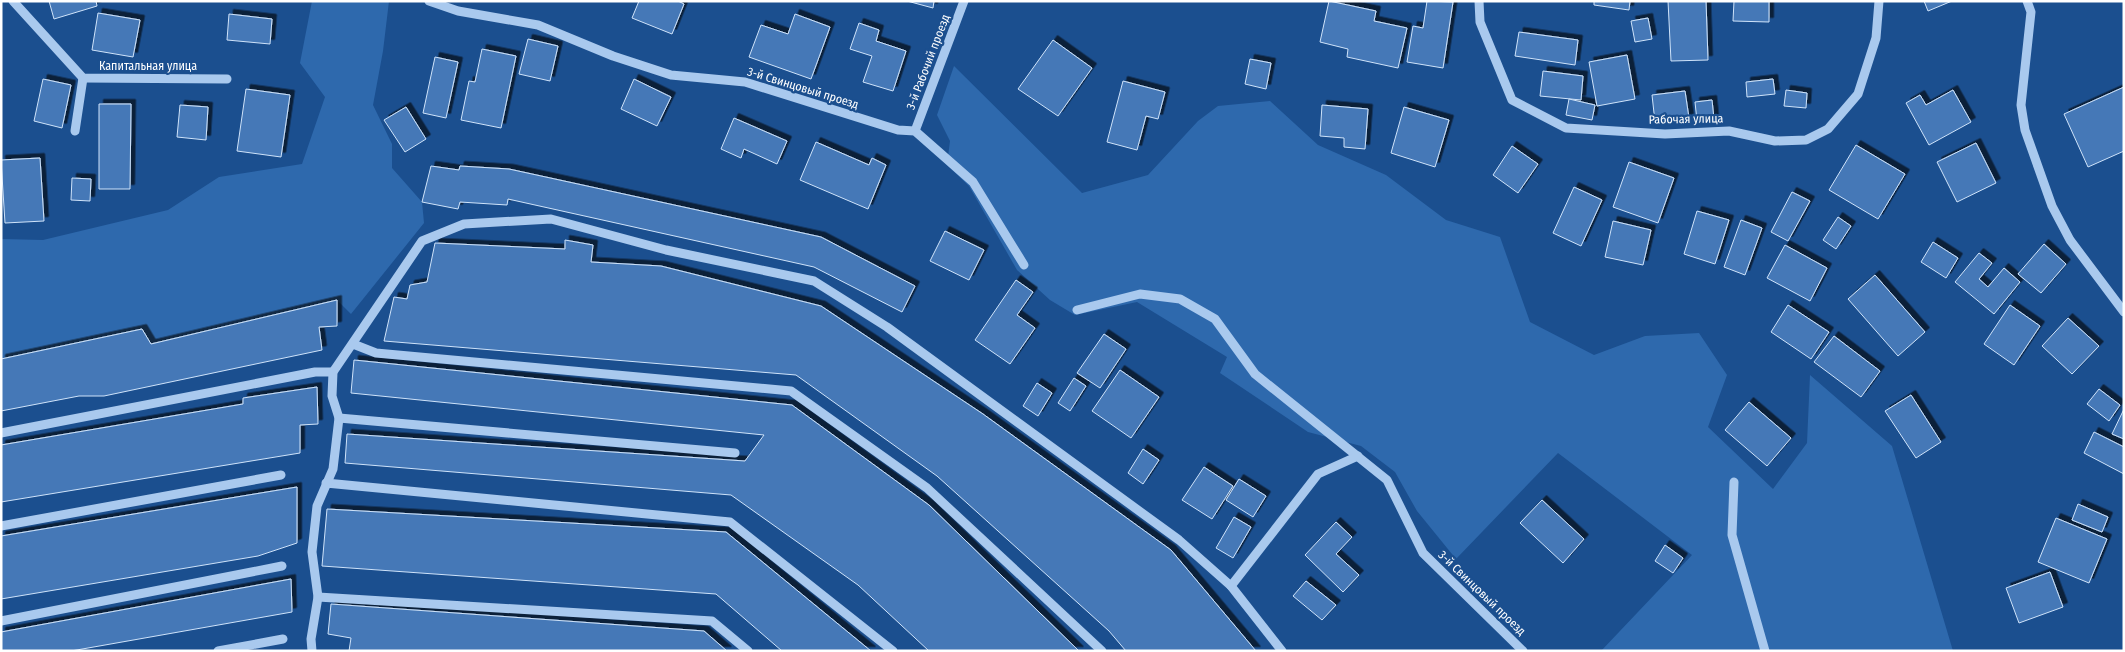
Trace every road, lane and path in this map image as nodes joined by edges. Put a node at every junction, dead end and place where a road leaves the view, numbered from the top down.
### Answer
1 (13, 1) edge
2 (429, 1) edge
3 (964, 1) edge
4 (1479, 1) edge
5 (1879, 1) edge
6 (2027, 1) edge
7 (83, 78) junction
8 (227, 79) dead end
9 (75, 131) dead end
10 (915, 131) junction
11 (1024, 265) dead end
12 (1077, 310) dead end
13 (2124, 312) edge
14 (353, 344) junction
15 (333, 372) junction
16 (339, 418) junction
17 (1, 433) edge
18 (735, 453) dead end
19 (1358, 456) junction
20 (281, 475) dead end
21 (1734, 482) dead end
22 (326, 483) junction
23 (1, 526) edge
24 (282, 566) dead end
25 (1231, 586) junction
26 (318, 597) junction
27 (1, 621) edge
28 (282, 639) dead end
29 (218, 651) edge
30 (312, 651) edge
31 (748, 651) edge
32 (893, 651) edge
33 (1102, 651) edge
34 (1282, 651) edge
35 (1523, 651) edge
36 (1765, 651) edge

1 - 7 street, Капитальная улица
2 - 10 street, 3-й Свинцовый проезд
3 - 10 street, 3-й Рабочий проезд
4 - 5 street, Рабочая улица
6 - 13 street
7 - 8 street, Капитальная улица
7 - 9 street
10 - 11 street
12 - 19 street, 3-й Свинцовый проезд
14 - 15 street
14 - 25 street
14 - 33 street
15 - 16 street
15 - 17 street
16 - 18 street
16 - 22 street
19 - 25 street
19 - 35 street, 3-й Свинцовый проезд
20 - 23 street
21 - 36 street
22 - 26 street
22 - 32 street
24 - 27 street
25 - 34 street
26 - 30 street
26 - 31 street
28 - 29 street

